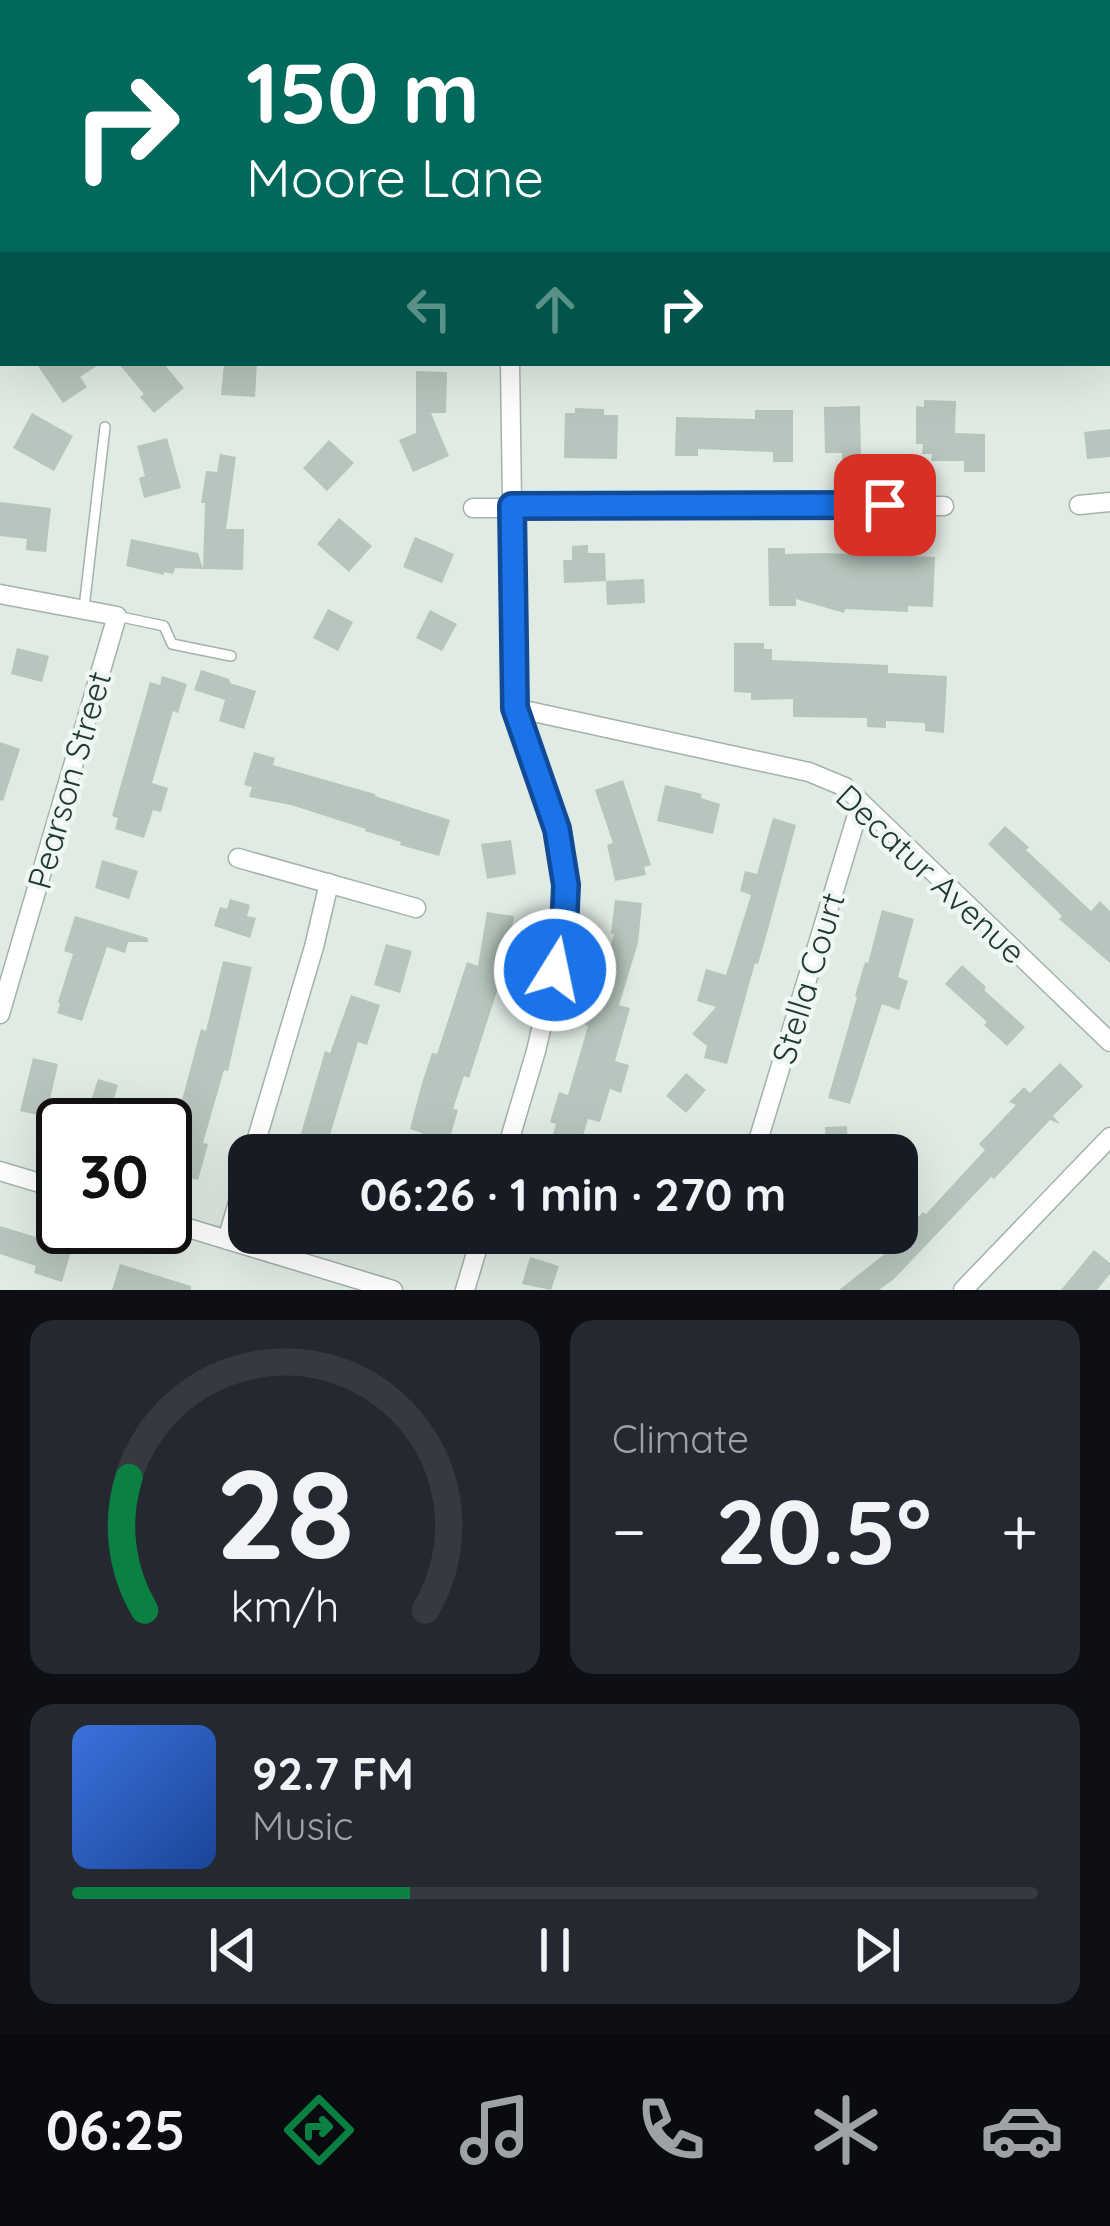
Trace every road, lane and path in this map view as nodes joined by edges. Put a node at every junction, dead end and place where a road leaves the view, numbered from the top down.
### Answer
1 (510, 366) edge
2 (105, 427) dead end
3 (1110, 502) edge
4 (1079, 505) dead end
5 (512, 506) junction
6 (944, 506) dead end
7 (473, 508) dead end
8 (0, 594) edge
9 (84, 608) junction
10 (117, 616) junction
11 (231, 656) dead end
12 (515, 708) junction
13 (862, 802) junction
14 (238, 858) dead end
15 (329, 884) junction
16 (416, 908) dead end
17 (0, 1014) edge
18 (1110, 1042) edge
19 (258, 1134) edge
20 (511, 1134) edge
21 (760, 1134) edge
22 (1110, 1137) edge
23 (0, 1171) edge
24 (36, 1182) edge
25 (192, 1229) edge
26 (228, 1237) edge
27 (227, 1240) junction
28 (476, 1254) edge
29 (393, 1290) edge
30 (465, 1290) edge
31 (962, 1290) edge

1 - 5 street
2 - 9 lane
3 - 4 street
5 - 6 street
5 - 7 street
5 - 12 street
8 - 9 street
9 - 10 street
10 - 11 lane
10 - 17 street, Pearson Street
12 - 13 street, Decatur Avenue
12 - 20 street
13 - 18 street, Decatur Avenue
13 - 21 street, Stella Court
14 - 15 street
15 - 16 street
15 - 19 street
22 - 31 street
23 - 24 street
25 - 27 street
26 - 27 street
27 - 29 street
28 - 30 street

